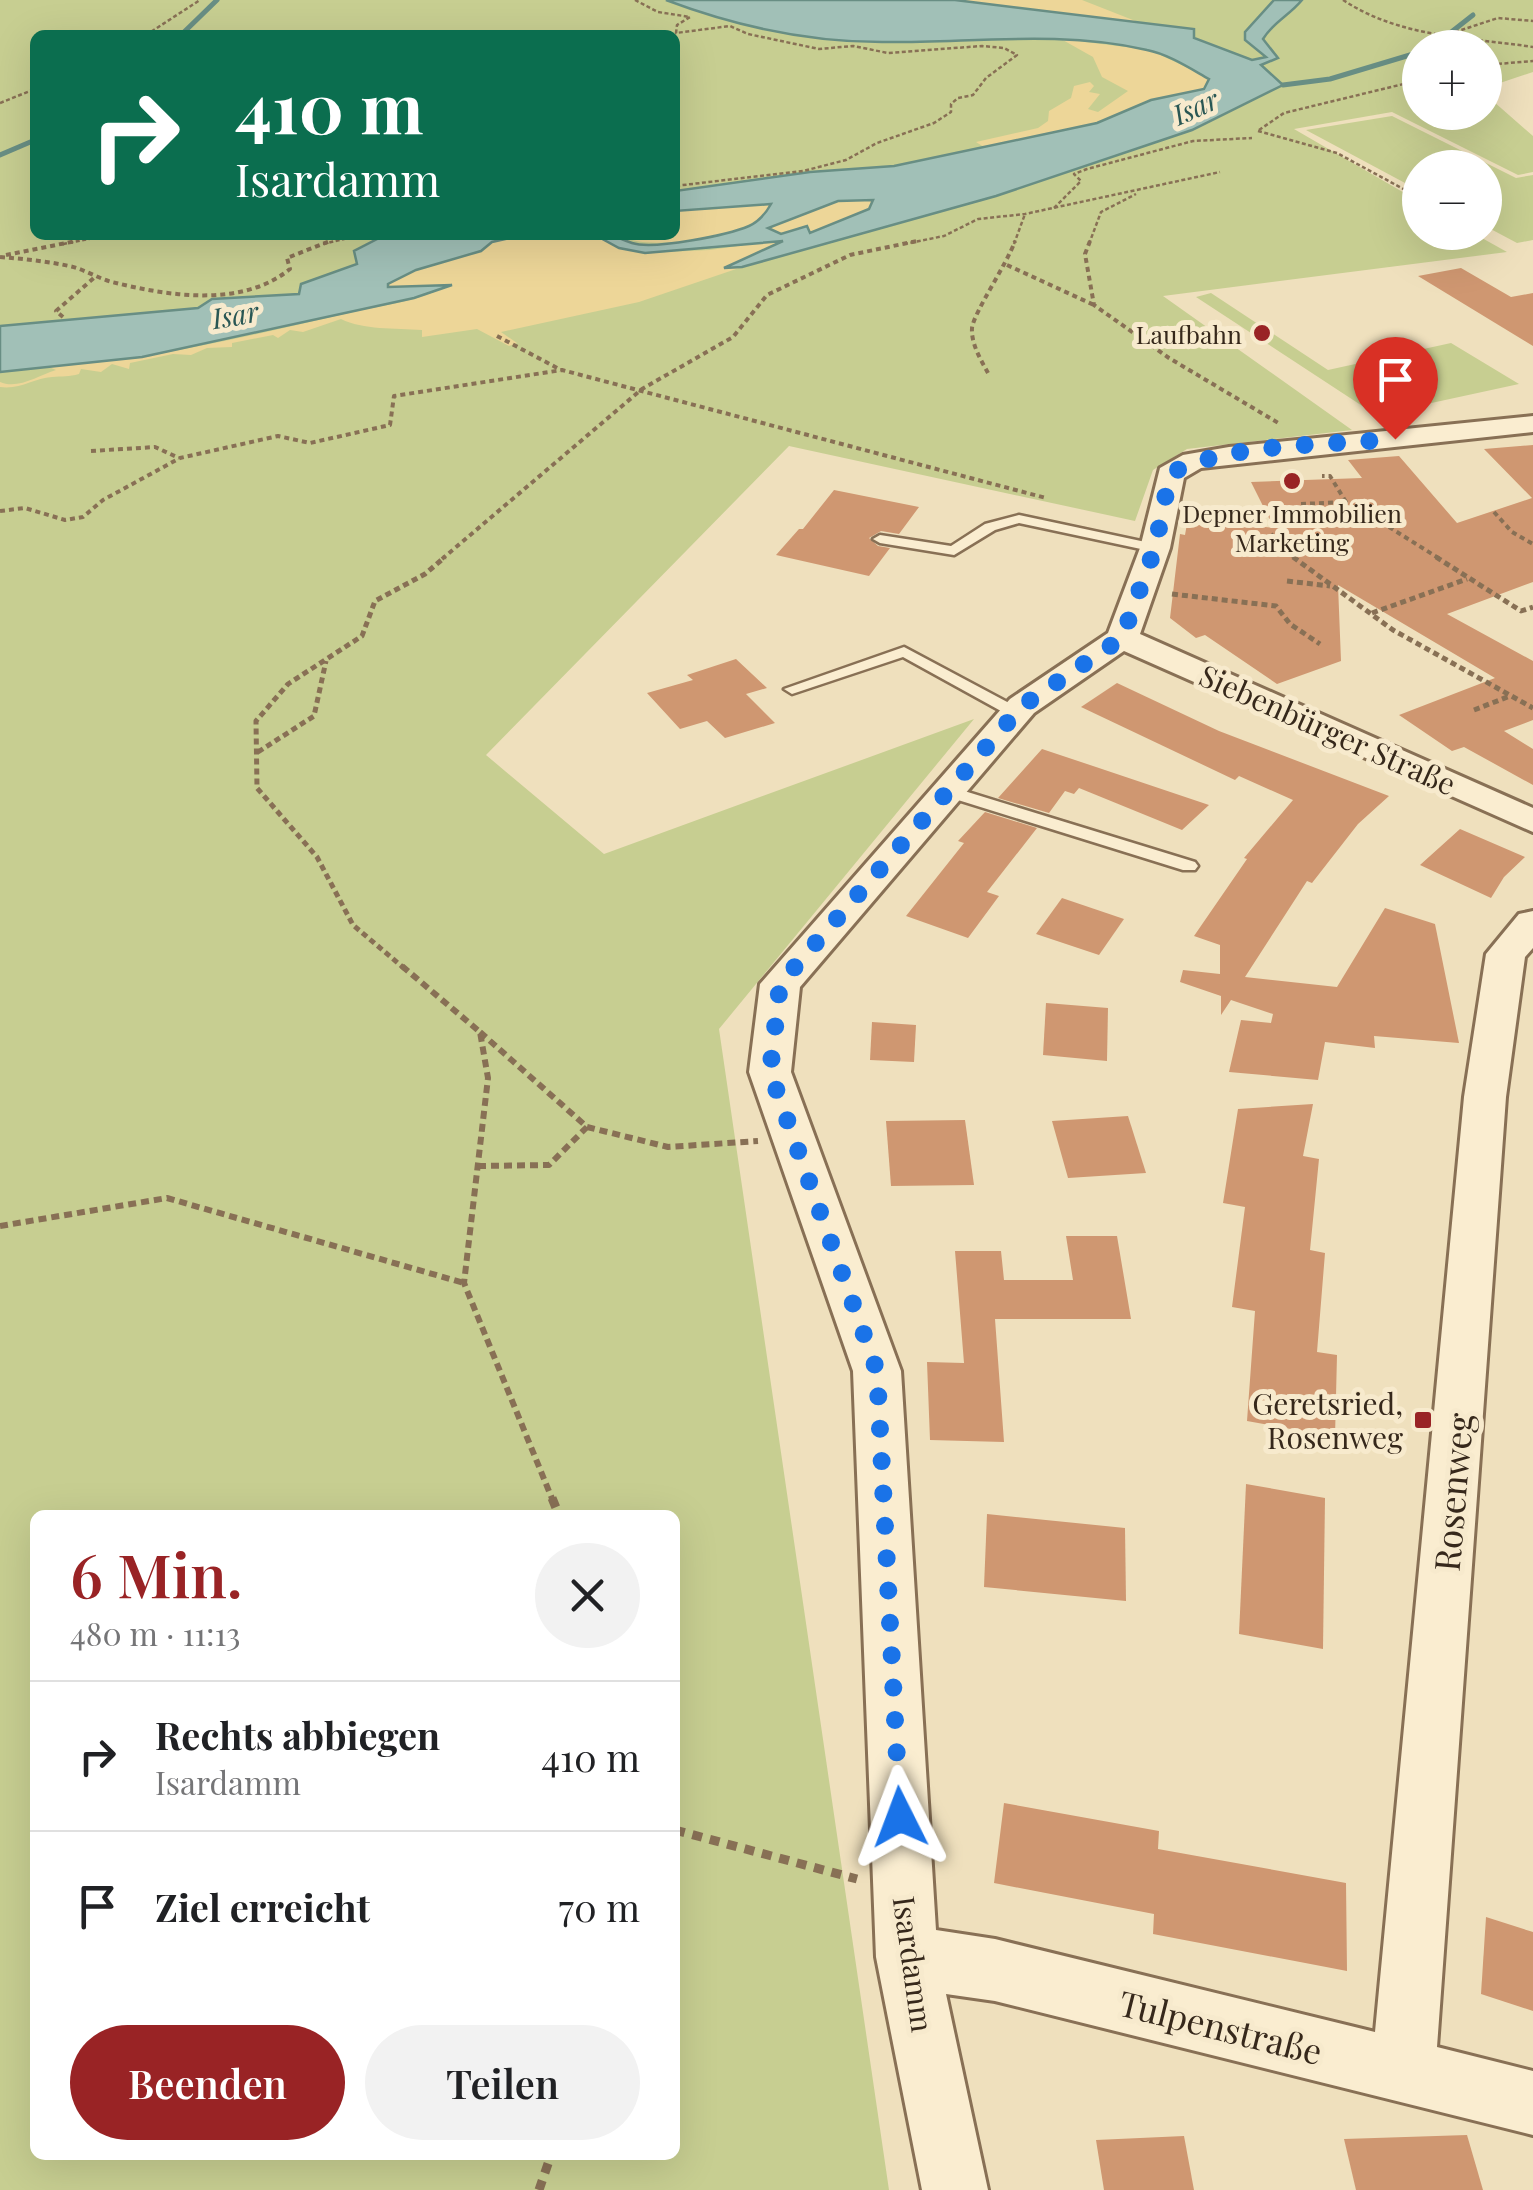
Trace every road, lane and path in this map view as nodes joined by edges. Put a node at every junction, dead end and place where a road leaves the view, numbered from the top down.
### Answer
1 (200, 0) edge
2 (635, 0) edge
3 (1342, 0) edge
4 (1533, 21) edge
5 (154, 30) edge
6 (676, 30) edge
7 (1419, 30) edge
8 (1461, 30) edge
9 (680, 32) edge
10 (1502, 43) edge
11 (1533, 47) edge
12 (1533, 60) edge
13 (1502, 63) edge
14 (1402, 84) edge
15 (30, 91) edge
16 (0, 103) edge
17 (1252, 138) dead end
18 (1220, 172) dead end
19 (680, 185) edge
20 (1146, 188) junction
21 (1402, 188) edge
22 (1053, 208) junction
23 (1026, 214) junction
24 (84, 240) edge
25 (331, 240) edge
26 (0, 256) edge
27 (1007, 264) junction
28 (95, 277) junction
29 (1094, 305) junction
30 (63, 316) dead end
31 (497, 336) dead end
32 (562, 370) junction
33 (988, 374) dead end
34 (642, 390) junction
35 (1533, 424) edge
36 (1318, 446) junction
37 (91, 451) dead end
38 (180, 458) junction
39 (1316, 476) dead end
40 (1061, 503) dead end
41 (1300, 504) dead end
42 (0, 511) edge
43 (1494, 512) dead end
44 (1390, 527) dead end
45 (1271, 534) dead end
46 (880, 539) dead end
47 (1533, 544) edge
48 (1155, 548) junction
49 (1467, 579) junction
50 (1287, 581) dead end
51 (1332, 586) junction
52 (1140, 590) junction
53 (1533, 607) edge
54 (1371, 614) junction
55 (1122, 638) junction
56 (1320, 644) dead end
57 (326, 660) junction
58 (792, 689) dead end
59 (1510, 696) junction
60 (1533, 708) edge
61 (1474, 710) dead end
62 (1016, 713) junction
63 (257, 752) junction
64 (948, 791) junction
65 (1533, 821) edge
66 (1189, 866) dead end
67 (1533, 923) edge
68 (480, 1032) junction
69 (587, 1127) junction
70 (794, 1139) junction
71 (478, 1166) junction
72 (0, 1226) edge
73 (464, 1282) junction
74 (557, 1510) edge
75 (680, 1831) edge
76 (904, 1891) junction
77 (907, 1957) junction
78 (1403, 2071) junction
79 (1533, 2103) edge
80 (549, 2160) edge
81 (539, 2190) edge
82 (955, 2190) edge

1 - 5 path
2 - 6 path
3 - 7 path
4 - 8 path
9 - 19 path
10 - 11 path
12 - 13 path
14 - 21 path
15 - 16 path
17 - 22 path
18 - 20 path
20 - 22 path
20 - 29 path
22 - 23 path
23 - 27 path
23 - 34 path
24 - 26 path
25 - 28 path
26 - 28 path
27 - 29 path
27 - 33 path
28 - 30 path
29 - 36 path
31 - 32 path
32 - 34 path
32 - 38 path
34 - 40 path
34 - 57 path
35 - 36 street
36 - 48 street
37 - 38 path
38 - 42 path
39 - 41 path
43 - 47 path
44 - 49 path
45 - 51 path
46 - 48 lane
48 - 52 street
49 - 53 path
49 - 54 path
50 - 51 path
51 - 54 path
52 - 55 street
52 - 56 path
54 - 59 path
55 - 62 street, Isardamm
55 - 65 street, Siebenbürger Straße
57 - 63 path
57 - 63 path
58 - 62 lane
59 - 60 path
59 - 61 path
62 - 64 street, Isardamm
63 - 68 path
64 - 66 lane
64 - 70 street, Isardamm
67 - 78 street, Rosenweg
68 - 69 path
68 - 71 path
69 - 70 path
69 - 71 path
70 - 76 street, Isardamm
71 - 73 path
72 - 73 path
73 - 74 path
75 - 76 path
76 - 77 street, Isardamm
77 - 78 street, Tulpenstraße
77 - 82 street, Isardamm
78 - 79 street, Tulpenstraße
80 - 81 path

